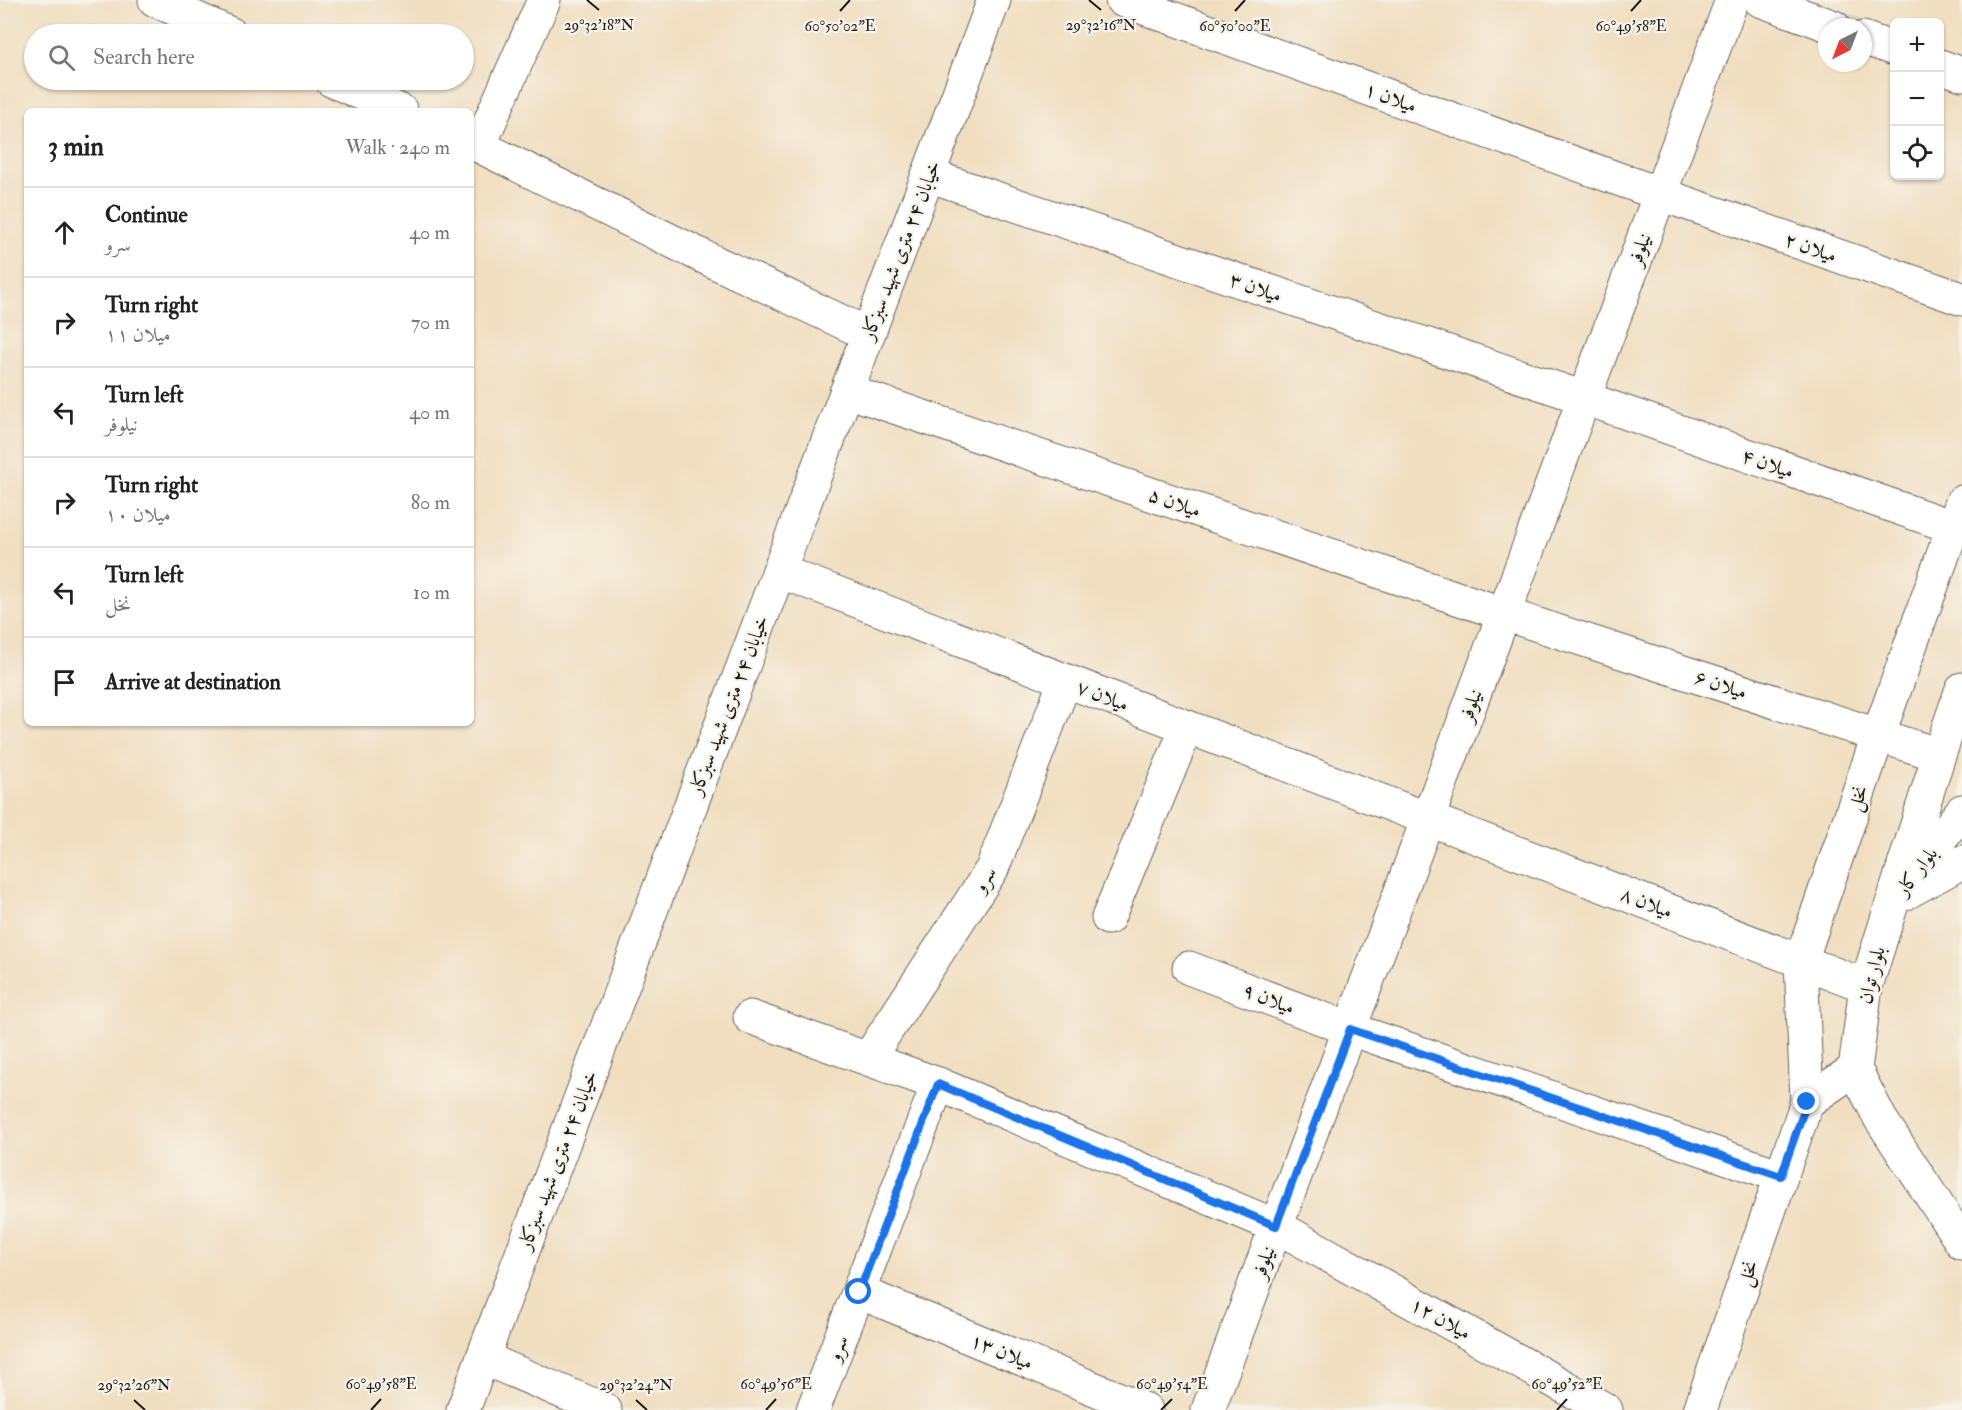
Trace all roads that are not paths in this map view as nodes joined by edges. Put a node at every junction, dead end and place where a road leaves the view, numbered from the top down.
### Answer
1 (155, 0) edge
2 (544, 0) edge
3 (994, 0) edge
4 (1122, 0) edge
5 (1732, 0) edge
6 (1760, 0) edge
7 (1818, 21) edge
8 (209, 24) edge
9 (1872, 41) edge
10 (1890, 48) edge
11 (1944, 67) edge
12 (1962, 74) edge
13 (354, 90) edge
14 (394, 108) edge
15 (475, 144) edge
16 (928, 175) junction
17 (1660, 194) junction
18 (1962, 299) edge
19 (868, 334) junction
20 (847, 391) junction
21 (1584, 398) junction
22 (1957, 515) edge
23 (779, 572) junction
24 (1504, 614) junction
25 (1065, 681) junction
26 (1962, 689) edge
27 (1187, 727) junction
28 (1878, 736) junction
29 (1939, 755) junction
30 (1962, 811) edge
31 (1428, 818) junction
32 (1962, 862) edge
33 (1892, 900) junction
34 (1108, 918) dead end
35 (1801, 961) junction
36 (1189, 968) dead end
37 (1866, 986) junction
38 (750, 1017) dead end
39 (1350, 1029) junction
40 (868, 1059) junction
41 (1855, 1069) junction
42 (938, 1084) junction
43 (1807, 1102) junction
44 (1781, 1176) junction
45 (1276, 1226) junction
46 (1962, 1243) edge
47 (859, 1292) junction
48 (483, 1358) junction
49 (463, 1410) edge
50 (605, 1410) edge
51 (813, 1410) edge
52 (1146, 1410) edge
53 (1208, 1410) edge
54 (1606, 1410) edge
55 (1700, 1410) edge

1 - 8 street
2 - 15 street
3 - 16 street, خیابان ۲۴ متری شهید سبزکار
4 - 17 street, میلان ۱
5 - 17 street, نیلوفر
6 - 7 street
9 - 10 street
11 - 12 street
13 - 14 street
15 - 19 street
16 - 19 street, خیابان ۲۴ متری شهید سبزکار
16 - 21 street, میلان ۳
17 - 18 street, میلان ۲
17 - 21 street, نیلوفر
19 - 20 street, خیابان ۲۴ متری شهید سبزکار
20 - 23 street, خیابان ۲۴ متری شهید سبزکار
20 - 24 street, میلان ۵
21 - 22 street, میلان ۴
21 - 24 street, نیلوفر
22 - 28 street, نخل
23 - 25 street, میلان ۷
23 - 48 street, خیابان ۲۴ متری شهید سبزکار
24 - 28 street, میلان ۶
24 - 31 street, نیلوفر
25 - 27 street, میلان ۷
25 - 40 street, سرو
26 - 29 street, بلوار توان
27 - 31 street, میلان ۷
27 - 34 street
28 - 29 street, میلان ۶
28 - 35 street, نخل
29 - 33 street, بلوار توان
30 - 33 street, بلوار کار
31 - 35 street, میلان ۸
31 - 39 street, نیلوفر
32 - 33 street, بلوار کار
33 - 37 street, بلوار توان
35 - 37 street, میلان ۸
35 - 43 street, نخل
36 - 39 street, میلان ۹
37 - 41 street, بلوار توان
38 - 40 street, میلان ۱۲
39 - 44 street, میلان ۹
39 - 45 street, نیلوفر
40 - 42 street, میلان ۱۲
41 - 43 street
41 - 46 street
42 - 45 street, میلان ۱۲
42 - 47 street, سرو
43 - 44 street, نخل
44 - 55 street, نخل
45 - 53 street, نیلوفر
45 - 54 street, میلان ۱۲
47 - 51 street, سرو
47 - 52 street, میلان ۱۳
48 - 49 street, خیابان ۲۴ متری شهید سبزکار
48 - 50 street

